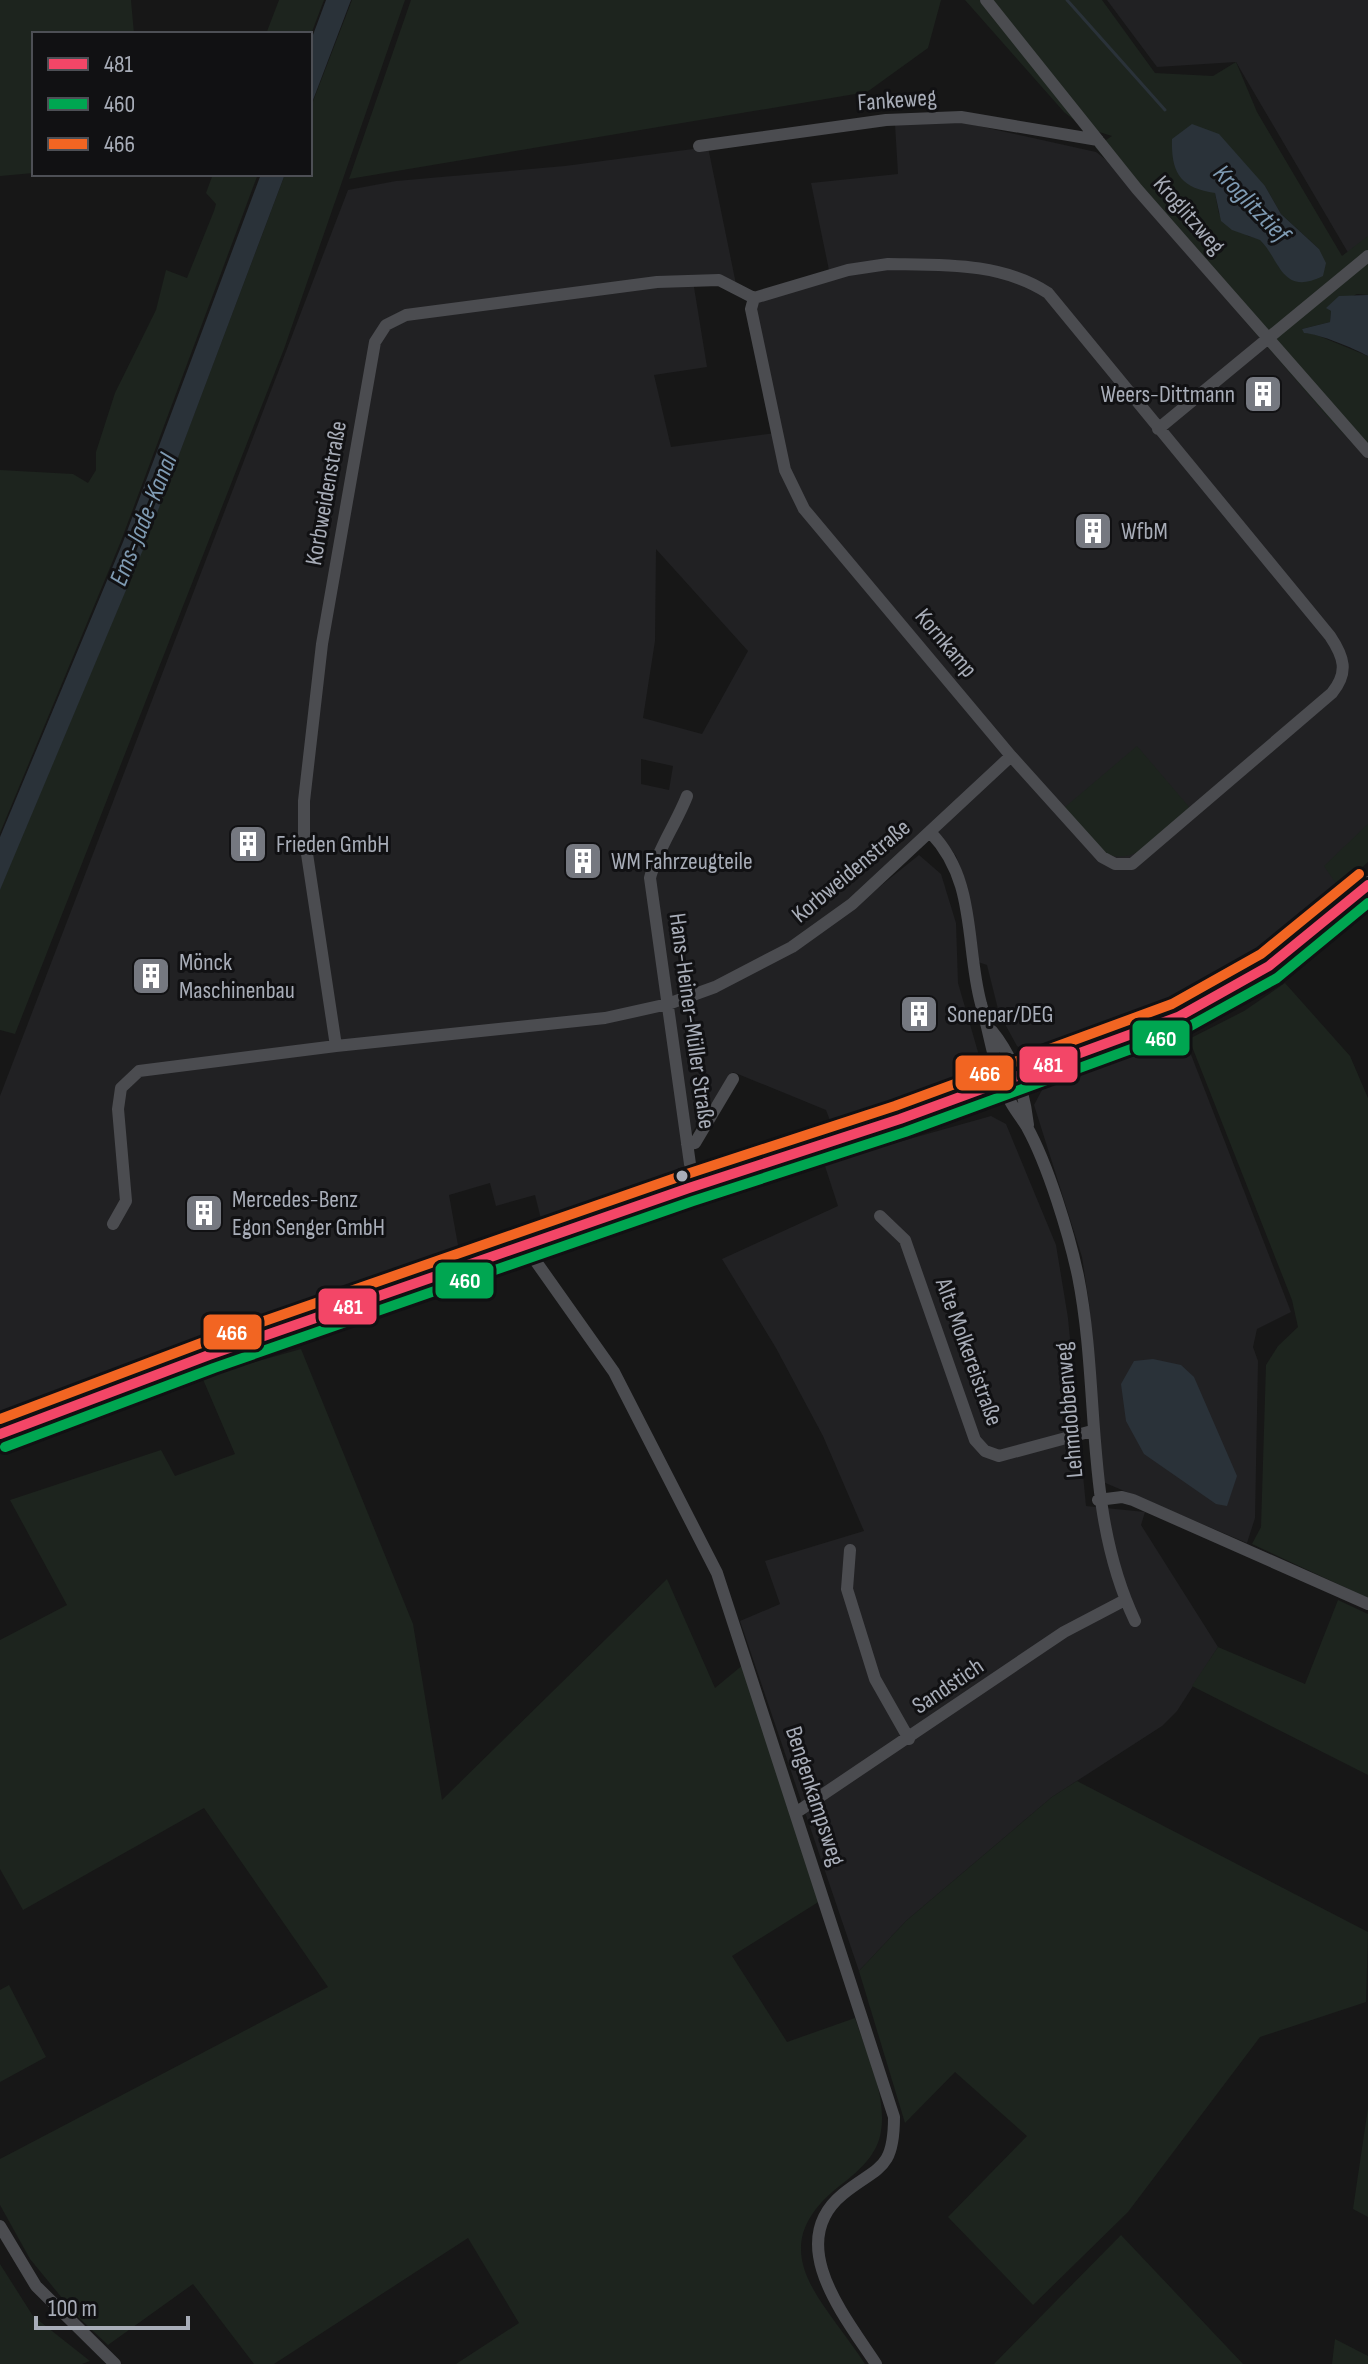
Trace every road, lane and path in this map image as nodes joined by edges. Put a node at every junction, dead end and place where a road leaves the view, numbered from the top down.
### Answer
1 (986, 0) edge
2 (1098, 140) junction
3 (699, 146) dead end
4 (1368, 256) edge
5 (754, 298) junction
6 (1268, 338) junction
7 (1158, 429) junction
8 (1368, 452) edge
9 (1011, 756) junction
10 (687, 796) dead end
11 (931, 833) junction
12 (1368, 885) edge
13 (668, 1004) junction
14 (336, 1046) junction
15 (1009, 1077) junction
16 (733, 1079) dead end
17 (687, 1144) junction
18 (690, 1164) dead end
19 (880, 1216) dead end
20 (113, 1224) dead end
21 (528, 1245) junction
22 (1092, 1431) junction
23 (0, 1434) edge
24 (1098, 1500) junction
25 (850, 1550) dead end
26 (1125, 1600) junction
27 (1368, 1604) edge
28 (1135, 1621) dead end
29 (909, 1739) junction
30 (797, 1812) junction
31 (0, 2226) edge
32 (115, 2364) edge
33 (876, 2364) edge

1 - 2 street, Kroglitzweg
2 - 3 street, Fankeweg
2 - 6 street, Kroglitzweg
4 - 6 street
5 - 7 street, Kornkamp
5 - 9 street, Kornkamp
5 - 14 street, Korbweidenstraße
6 - 7 street
6 - 8 street, Kroglitzweg
7 - 9 street, Kornkamp
9 - 11 street, Korbweidenstraße
10 - 13 street, Hans-Heiner-Müller Straße
11 - 13 street, Korbweidenstraße
11 - 15 street, Korbweidenstraße
12 - 15 main road
13 - 14 street, Korbweidenstraße
13 - 17 street, Hans-Heiner-Müller Straße
14 - 20 street, Korbweidenstraße
15 - 21 main road
15 - 22 street, Lehmdobbenweg
16 - 17 street
17 - 18 street, Hans-Heiner-Müller Straße
19 - 22 street, Alte Molkereistraße
21 - 23 main road
21 - 30 street, Bengenkampsweg
22 - 24 street, Lehmdobbenweg
24 - 26 street
24 - 27 street, Lehmdobbenweg
25 - 29 street
26 - 28 street
26 - 29 street, Sandstich
29 - 30 street, Sandstich
30 - 33 street, Bengenkampsweg
31 - 32 street

